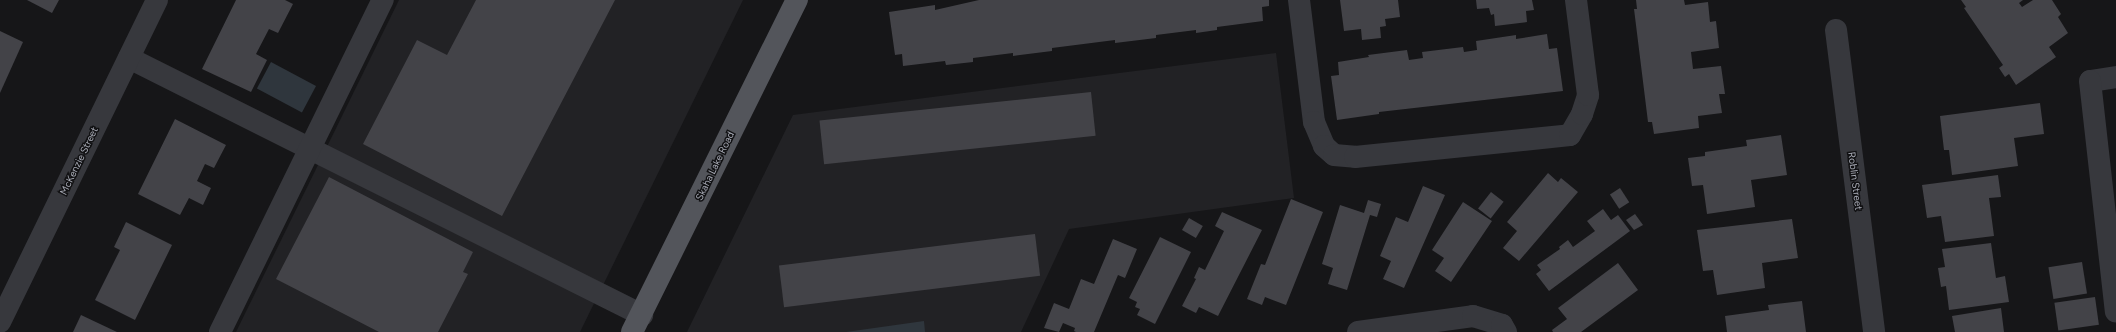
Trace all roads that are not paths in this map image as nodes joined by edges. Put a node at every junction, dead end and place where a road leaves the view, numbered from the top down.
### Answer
1 (157, 0) edge
2 (383, 0) edge
3 (797, 0) edge
4 (1299, 0) edge
5 (1576, 0) edge
6 (1836, 30) dead end
7 (129, 58) junction
8 (2116, 77) edge
9 (310, 149) junction
10 (2116, 312) edge
11 (0, 322) edge
12 (637, 324) edge
13 (220, 332) edge
14 (1358, 332) edge
15 (1506, 332) edge
16 (1874, 332) edge

1 - 7 street, McKenzie Street
2 - 9 street
3 - 12 main road, Skaha Lake Road
4 - 5 street
6 - 16 street, Roblin Street
7 - 9 street
7 - 11 street, McKenzie Street
8 - 10 street
9 - 12 street
9 - 13 street
14 - 15 street

